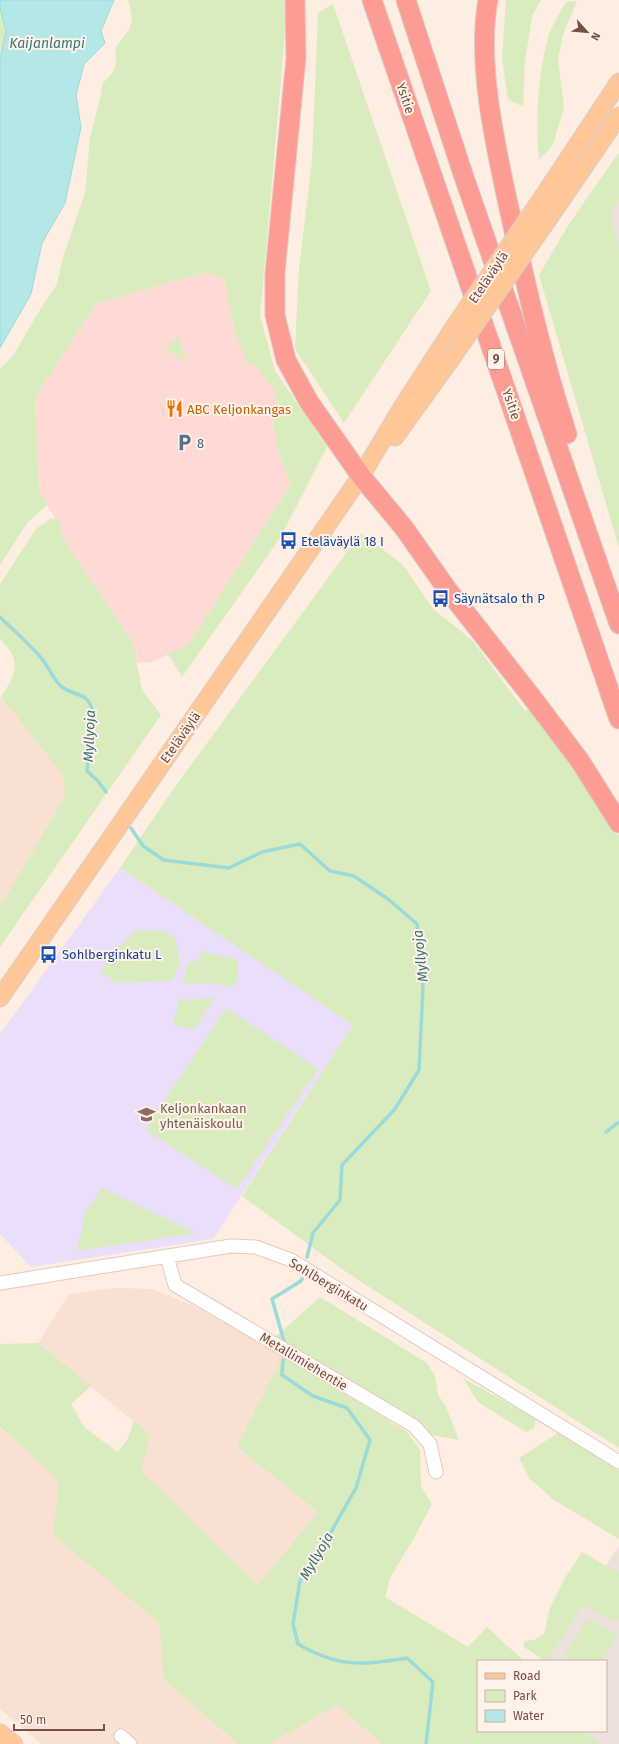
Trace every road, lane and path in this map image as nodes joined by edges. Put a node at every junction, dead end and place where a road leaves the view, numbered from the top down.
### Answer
1 (295, 0) edge
2 (372, 0) edge
3 (406, 0) edge
4 (479, 0) edge
5 (488, 0) edge
6 (485, 41) junction
7 (619, 82) edge
8 (619, 116) edge
9 (361, 476) junction
10 (586, 527) junction
11 (619, 624) edge
12 (619, 719) edge
13 (619, 823) edge
14 (0, 998) edge
15 (167, 1256) junction
16 (0, 1283) edge
17 (619, 1462) edge
18 (436, 1472) dead end
19 (0, 1733) edge
20 (14, 1744) edge

1 - 9 highway
2 - 12 highway, Ysitie / 9
3 - 10 highway, 9
4 - 6 highway
5 - 6 highway
6 - 10 highway
7 - 9 main road, Eteläväylä, bridge
8 - 9 main road, Eteläväylä, bridge
9 - 13 highway
9 - 14 main road, Eteläväylä
10 - 11 highway, 9
15 - 16 street, Sohlberginkatu
15 - 17 street, Sohlberginkatu
15 - 18 street, Metallimiehentie
19 - 20 main road

